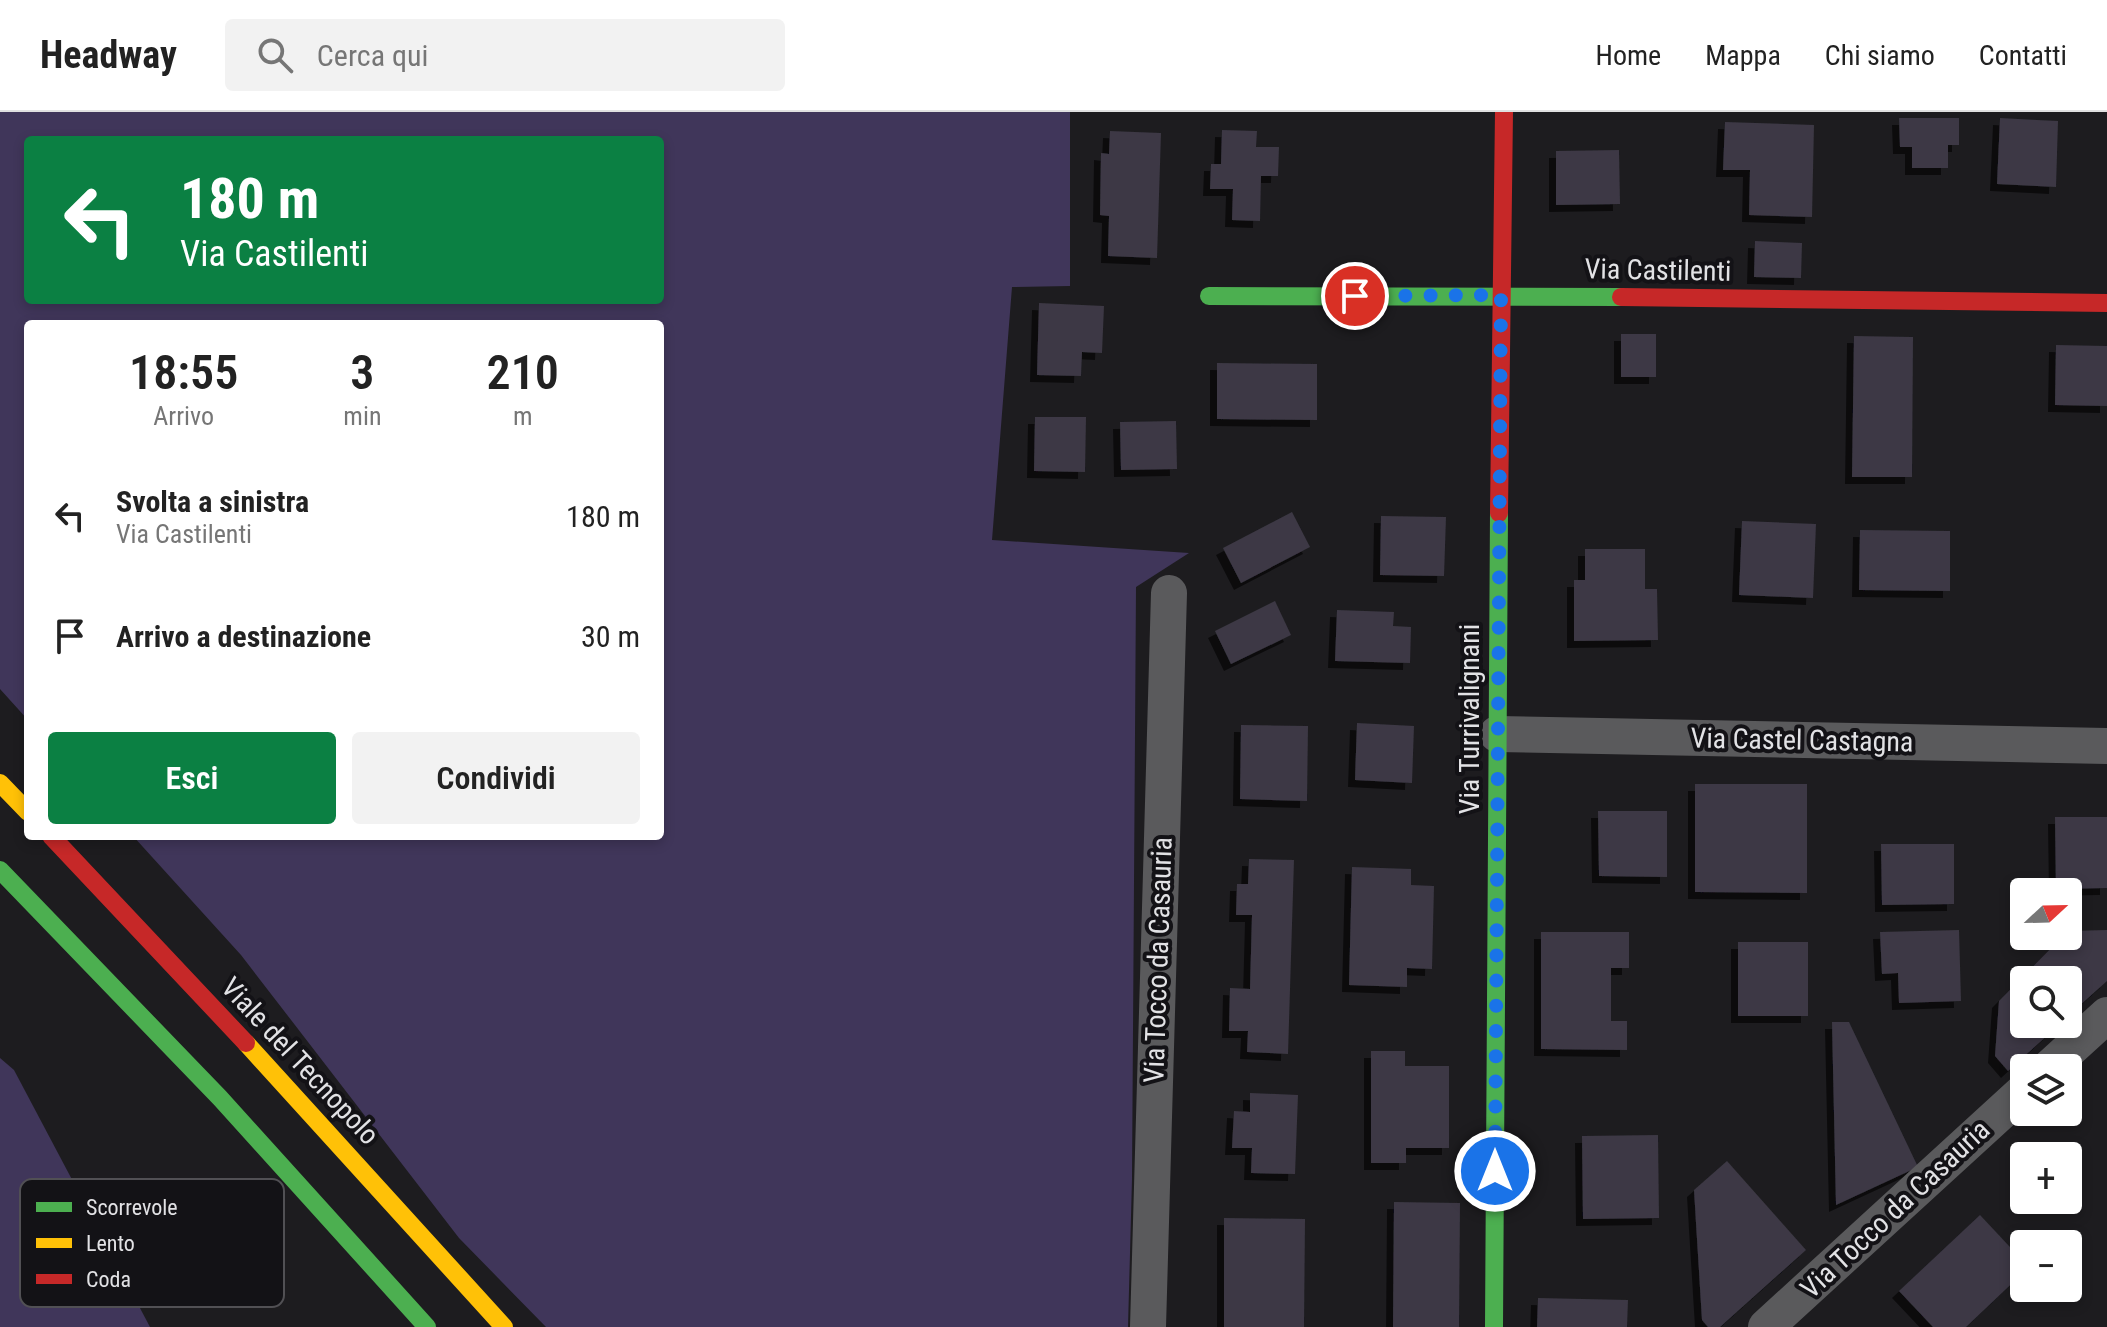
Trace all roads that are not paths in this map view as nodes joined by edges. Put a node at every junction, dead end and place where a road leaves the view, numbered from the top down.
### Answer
1 (1504, 112) edge
2 (1501, 295) junction
3 (1209, 296) dead end
4 (2107, 303) edge
5 (1169, 593) dead end
6 (1497, 734) junction
7 (2107, 746) edge
8 (0, 783) edge
9 (24, 808) edge
10 (55, 840) edge
11 (0, 870) edge
12 (2107, 1015) edge
13 (2064, 1054) edge
14 (2010, 1104) edge
15 (427, 1327) edge
16 (504, 1327) edge
17 (1148, 1327) edge
18 (1494, 1327) edge
19 (1766, 1327) edge

1 - 2 main road, Via Turrivalignani
2 - 3 main road, Via Castilenti
2 - 4 main road, Via Castilenti
2 - 6 main road, Via Turrivalignani
5 - 17 street, Via Tocco da Casauria
6 - 7 street, Via Castel Castagna
6 - 18 main road, Via Turrivalignani
8 - 9 main road
10 - 16 main road, Viale del Tecnopolo
11 - 15 main road
12 - 13 street
14 - 19 street, Via Tocco da Casauria

